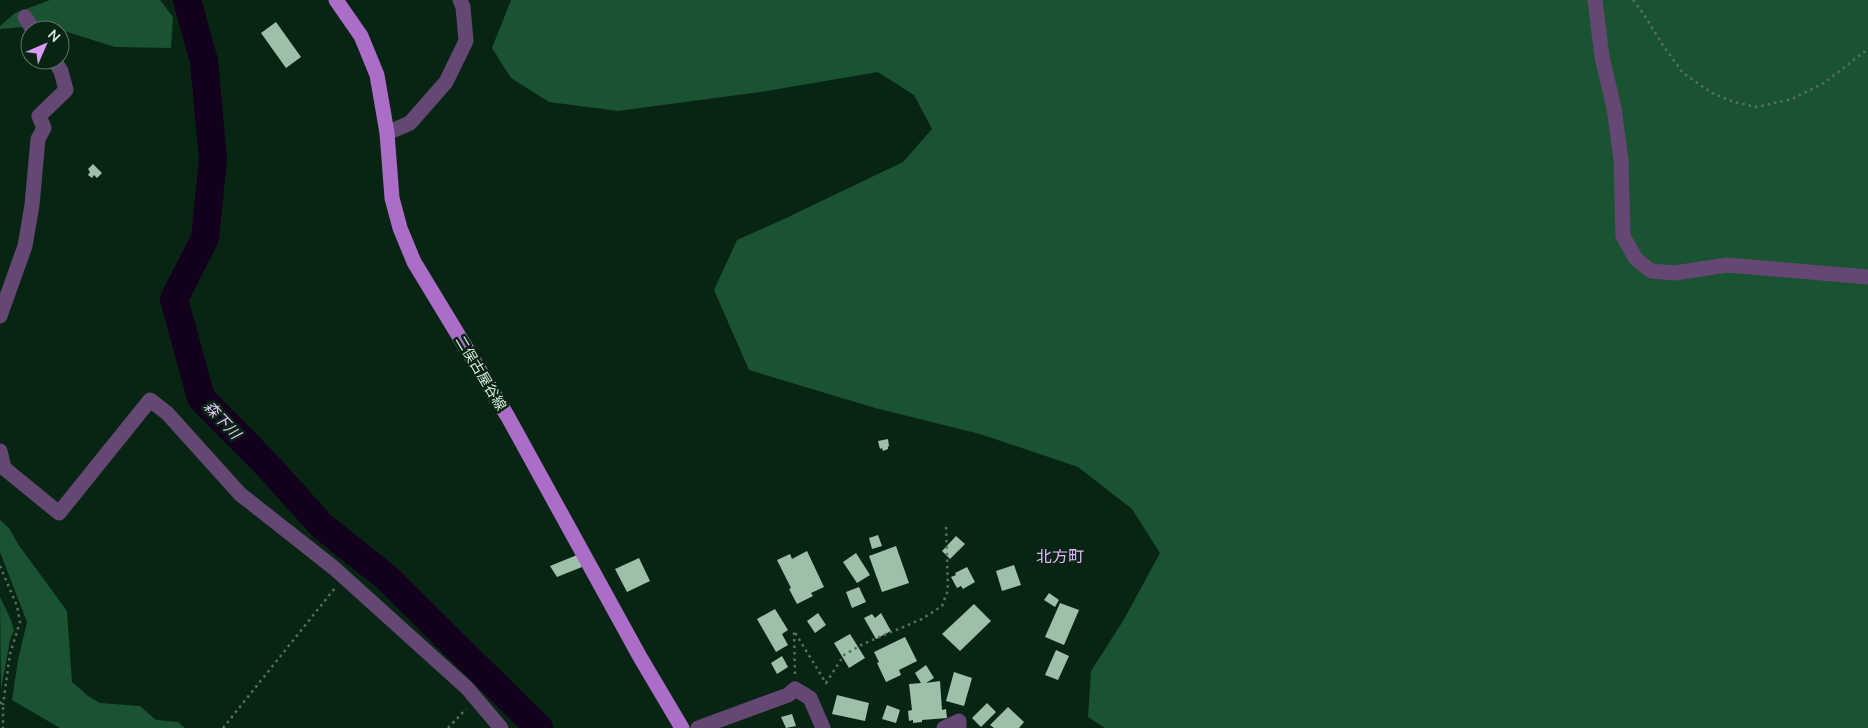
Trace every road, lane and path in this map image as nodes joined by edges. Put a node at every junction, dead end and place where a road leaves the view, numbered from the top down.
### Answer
1 (336, 0) edge
2 (460, 0) edge
3 (1595, 0) edge
4 (1633, 0) edge
5 (1868, 49) edge
6 (60, 70) edge
7 (387, 133) junction
8 (1868, 277) edge
9 (0, 316) edge
10 (0, 451) edge
11 (946, 523) dead end
12 (0, 566) edge
13 (344, 578) junction
14 (795, 689) junction
15 (476, 698) junction
16 (1, 703) edge
17 (3, 728) edge
18 (223, 728) edge
19 (448, 728) edge
20 (501, 728) edge
21 (682, 728) edge
22 (698, 728) edge
23 (823, 728) edge
24 (944, 728) edge
25 (959, 728) edge

1 - 7 main road, 二俣古屋谷線
2 - 7 street
3 - 8 street
4 - 5 path
6 - 9 street
7 - 21 main road, 二俣古屋谷線
10 - 13 street
11 - 14 path
12 - 16 path
13 - 15 street
13 - 18 path
14 - 22 street
14 - 23 street
15 - 19 path
15 - 20 street
16 - 17 path
24 - 25 street

